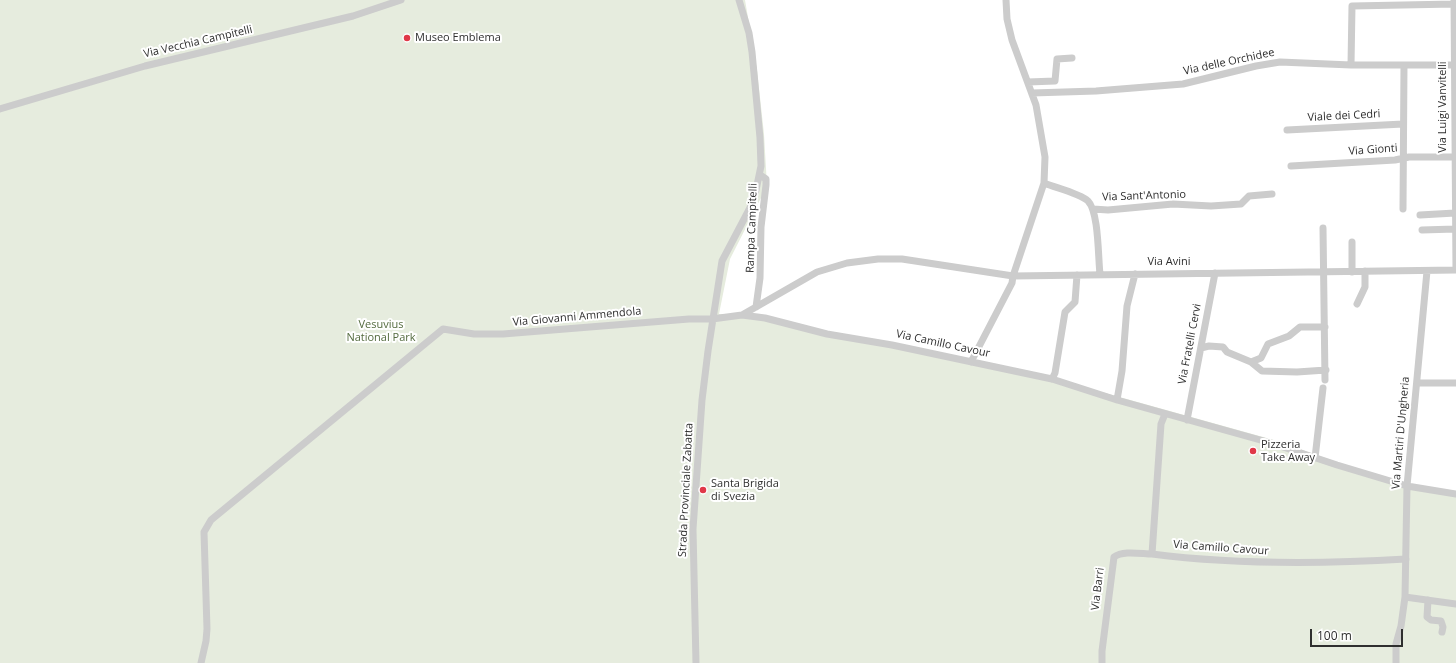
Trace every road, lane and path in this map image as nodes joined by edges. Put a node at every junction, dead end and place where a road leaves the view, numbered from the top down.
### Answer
1 (401, 0) edge
2 (739, 0) edge
3 (1006, 0) edge
4 (1454, 2) edge
5 (1455, 32) edge
6 (1072, 58) dead end
7 (1351, 65) junction
8 (1404, 65) junction
9 (1454, 65) junction
10 (1028, 82) junction
11 (1032, 93) junction
12 (0, 109) edge
13 (1403, 124) junction
14 (1287, 130) dead end
15 (1455, 157) edge
16 (1403, 158) junction
17 (1291, 166) dead end
18 (760, 176) junction
19 (1044, 183) junction
20 (1272, 194) dead end
21 (1093, 209) junction
22 (1403, 209) dead end
23 (1455, 213) junction
24 (1420, 215) dead end
25 (1323, 228) dead end
26 (1455, 229) edge
27 (1422, 230) dead end
28 (1352, 242) dead end
29 (1456, 270) edge
30 (1364, 271) junction
31 (1427, 271) junction
32 (1324, 272) junction
33 (1352, 272) junction
34 (1215, 273) junction
35 (1100, 274) junction
36 (1135, 274) junction
37 (1077, 275) junction
38 (1013, 276) junction
39 (1357, 304) dead end
40 (756, 307) junction
41 (742, 316) junction
42 (712, 319) junction
43 (1325, 327) junction
44 (1201, 348) junction
45 (971, 362) junction
46 (1250, 362) junction
47 (1326, 370) junction
48 (1052, 379) junction
49 (1325, 380) dead end
50 (1417, 383) junction
51 (1456, 383) edge
52 (1323, 388) dead end
53 (1117, 400) junction
54 (1165, 414) junction
55 (1187, 420) junction
56 (1315, 458) junction
57 (1407, 486) junction
58 (1456, 494) edge
59 (1152, 554) junction
60 (1406, 559) junction
61 (1405, 597) junction
62 (1428, 600) junction
63 (1456, 604) edge
64 (1442, 632) dead end
65 (201, 663) edge
66 (696, 663) edge
67 (1102, 663) edge
68 (1396, 663) edge

1 - 12 street, Via Vecchia Campitelli
2 - 18 street
3 - 10 street
4 - 5 street, Via Luigi Vanvitelli
4 - 7 street
5 - 9 street, Via Luigi Vanvitelli
6 - 10 street
7 - 8 street, Via delle Orchidee
7 - 11 street, Via delle Orchidee
8 - 9 street, Via delle Orchidee
8 - 13 street
9 - 15 street, Via Luigi Vanvitelli
10 - 11 street
11 - 19 street
13 - 14 street, Viale dei Cedri
13 - 16 street
15 - 16 street, Via Gionti
15 - 23 street, Via Luigi Vanvitelli
16 - 17 street, Via Gionti
16 - 22 street
18 - 40 street, Rampa Campitelli
18 - 42 street, Strada Provinciale Zabatta
19 - 21 street, Via Sant'Antonio
19 - 38 street
20 - 21 street, Via Sant'Antonio
21 - 35 street
23 - 24 street
23 - 26 street, Via Luigi Vanvitelli
25 - 32 street
26 - 27 street
26 - 29 street, Via Luigi Vanvitelli
28 - 33 street
29 - 31 street, Via Avini
30 - 31 street, Via Avini
30 - 33 street, Via Avini
30 - 39 street
31 - 50 street, Via Martiri D'Ungheria
32 - 33 street, Via Avini
32 - 34 street, Via Avini
32 - 43 street
34 - 36 street, Via Avini
34 - 44 street, Via Fratelli Cervi
35 - 36 street, Via Avini
35 - 37 street, Via Avini
36 - 53 street
37 - 38 street, Via Avini
37 - 48 street
38 - 40 street, Via Avini
38 - 45 street
40 - 41 street, Via Avini
41 - 42 street, Via Camillo Cavour
41 - 45 street, Via Camillo Cavour
42 - 65 street, Via Giovanni Ammendola
42 - 66 street, Strada Provinciale Zabatta
43 - 46 street
43 - 47 street
44 - 46 street
44 - 55 street, Via Fratelli Cervi
45 - 48 street, Via Camillo Cavour
46 - 47 street
47 - 49 street
48 - 53 street, Via Camillo Cavour
50 - 51 street
50 - 57 street, Via Martiri D'Ungheria
52 - 56 street
53 - 54 street, Via Camillo Cavour
54 - 55 street, Via Camillo Cavour
54 - 59 street
55 - 56 street, Via Camillo Cavour
56 - 57 street, Via Camillo Cavour
57 - 58 street, Via Camillo Cavour
57 - 60 street, Via Martiri D'Ungheria
59 - 60 street, Via Camillo Cavour
59 - 67 street, Via Barri
60 - 61 street, Via Martiri D'Ungheria
61 - 62 street
61 - 68 street, Via Martiri D'Ungheria
62 - 63 street
62 - 64 street

